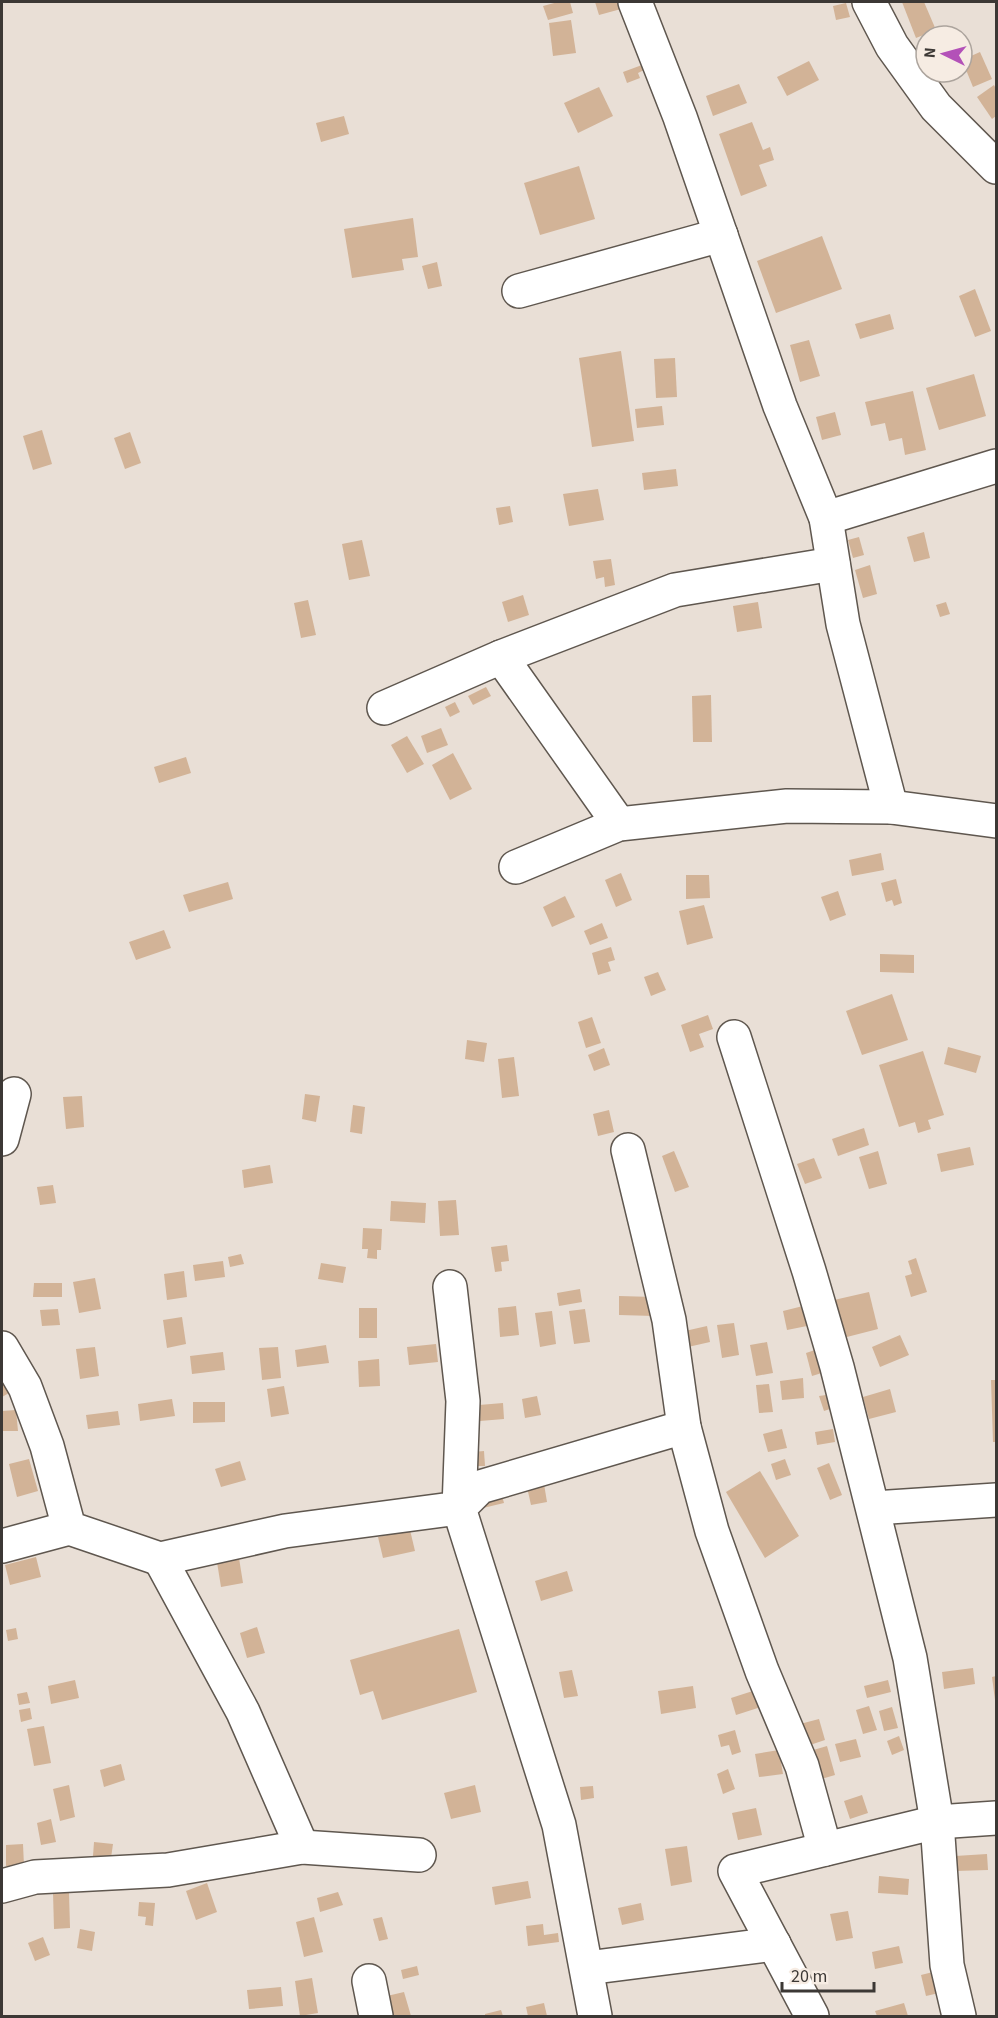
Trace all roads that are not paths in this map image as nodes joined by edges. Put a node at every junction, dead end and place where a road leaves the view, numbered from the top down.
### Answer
1 (635, 2) edge
2 (869, 2) edge
3 (996, 167) edge
4 (721, 235) junction
5 (519, 291) dead end
6 (996, 466) edge
7 (826, 518) junction
8 (833, 564) junction
9 (501, 657) junction
10 (384, 708) dead end
11 (891, 807) junction
12 (996, 821) edge
13 (619, 824) junction
14 (516, 867) dead end
15 (734, 1037) dead end
16 (14, 1094) dead end
17 (2, 1139) edge
18 (628, 1150) dead end
19 (450, 1287) dead end
20 (2, 1348) edge
21 (684, 1427) junction
22 (996, 1500) edge
23 (459, 1508) junction
24 (874, 1508) junction
25 (69, 1528) junction
26 (2, 1546) edge
27 (159, 1559) junction
28 (996, 1818) edge
29 (937, 1822) junction
30 (302, 1847) junction
31 (825, 1849) junction
32 (419, 1855) dead end
33 (2, 1886) edge
34 (774, 1944) junction
35 (587, 1968) junction
36 (369, 1981) dead end
37 (376, 2016) edge
38 (595, 2016) edge
39 (812, 2016) edge
40 (959, 2016) edge

1 - 4 street
2 - 3 street
4 - 5 street
4 - 7 street
6 - 7 street
7 - 8 street
8 - 9 street
8 - 11 street
9 - 10 street
9 - 13 street
11 - 12 street
11 - 13 street
13 - 14 street
15 - 24 street
16 - 17 street
18 - 21 street
19 - 23 street
20 - 25 street
21 - 23 street
21 - 31 street
22 - 24 street
23 - 27 street
23 - 35 street
24 - 29 street
25 - 26 street
25 - 27 street
27 - 30 street
28 - 29 street
29 - 31 street
29 - 40 street
30 - 32 street
30 - 33 street
31 - 34 street
34 - 35 street
34 - 39 street
35 - 38 street
36 - 37 street

